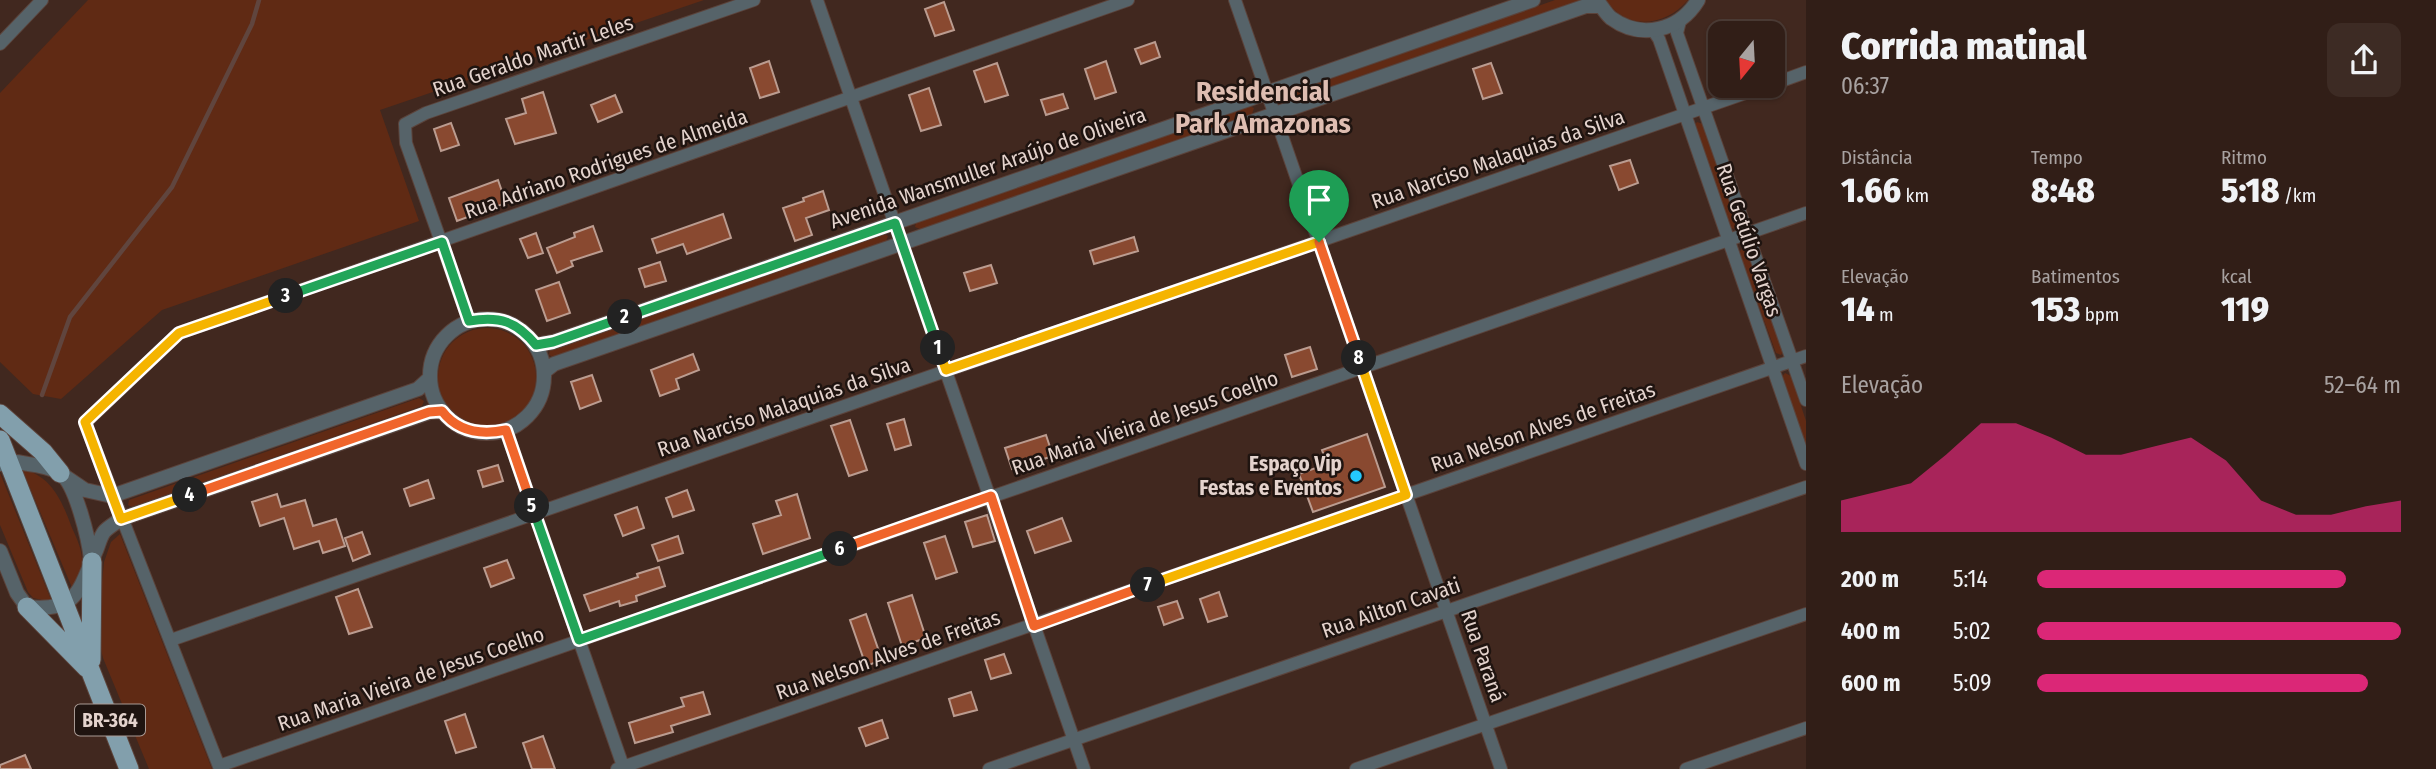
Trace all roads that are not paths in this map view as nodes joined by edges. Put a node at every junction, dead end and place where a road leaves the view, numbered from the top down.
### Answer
1 (42, 0) edge
2 (754, 0) edge
3 (817, 0) edge
4 (1128, 0) edge
5 (1235, 0) edge
6 (1533, 0) edge
7 (1698, 0) edge
8 (1599, 3) edge
9 (1680, 21) junction
10 (1653, 30) junction
11 (0, 44) edge
12 (1806, 72) edge
13 (1785, 80) edge
14 (1267, 94) junction
15 (852, 97) junction
16 (1732, 98) edge
17 (1703, 108) junction
18 (1685, 114) junction
19 (1275, 115) junction
20 (1806, 213) edge
21 (895, 223) junction
22 (1746, 233) junction
23 (1729, 240) junction
24 (442, 242) junction
25 (1319, 242) junction
26 (903, 245) junction
27 (469, 321) junction
28 (536, 345) junction
29 (1806, 356) edge
30 (1793, 360) junction
31 (1362, 368) junction
32 (1773, 368) junction
33 (946, 370) junction
34 (545, 371) junction
35 (430, 378) junction
36 (1806, 400) edge
37 (442, 411) junction
38 (0, 414) edge
39 (506, 430) junction
40 (0, 440) edge
41 (4, 463) edge
42 (1806, 464) edge
43 (60, 474) junction
44 (1806, 487) edge
45 (1406, 495) junction
46 (112, 496) junction
47 (991, 496) junction
48 (535, 514) junction
49 (121, 519) junction
50 (0, 551) edge
51 (92, 562) junction
52 (66, 604) junction
53 (27, 607) junction
54 (1446, 610) junction
55 (1806, 614) edge
56 (1034, 626) junction
57 (171, 640) junction
58 (579, 640) junction
59 (91, 671) junction
60 (1486, 724) junction
61 (1806, 728) edge
62 (1073, 739) junction
63 (220, 767) edge
64 (621, 768) edge
65 (129, 769) edge
66 (989, 769) edge
67 (1084, 769) edge
68 (1356, 769) edge
69 (1501, 769) edge
70 (1686, 769) edge

1 - 11 street
2 - 24 street, Rua Geraldo Martir Leles
3 - 15 street
4 - 15 street, Rua Adriano Rodrigues de Almeida
5 - 14 street, Rua Paraná
6 - 14 street, Avenida Wansmuller Araújo de Oliveira
7 - 9 street
8 - 10 street, Avenida Wansmuller Araújo de Oliveira
8 - 19 street, Avenida Wansmuller Araújo de Oliveira
9 - 10 street, Avenida Wansmuller Araújo de Oliveira
9 - 17 street, Rua Getúlio Vargas
10 - 18 street, Rua Getúlio Vargas
12 - 13 street
14 - 19 street, Rua Paraná
14 - 21 street, Avenida Wansmuller Araújo de Oliveira
15 - 21 street
15 - 24 street, Rua Adriano Rodrigues de Almeida
16 - 17 street, Rua Narciso Malaquias da Silva
17 - 18 street, Rua Narciso Malaquias da Silva
17 - 22 street, Rua Getúlio Vargas
18 - 23 street, Rua Getúlio Vargas
18 - 25 street, Rua Narciso Malaquias da Silva
19 - 25 street, Rua Paraná
19 - 26 street, Avenida Wansmuller Araújo de Oliveira
20 - 22 street, Rua Maria Vieira de Jesus Coelho
21 - 26 street
21 - 28 street, Avenida Wansmuller Araújo de Oliveira
22 - 23 street, Rua Maria Vieira de Jesus Coelho
22 - 30 street, Rua Getúlio Vargas
23 - 31 street, Rua Maria Vieira de Jesus Coelho
23 - 32 street, Rua Getúlio Vargas
24 - 27 street
24 - 46 street, Rua Adriano Rodrigues de Almeida
25 - 31 street, Rua Paraná
25 - 33 street, Rua Narciso Malaquias da Silva
26 - 33 street
26 - 34 street, Avenida Wansmuller Araújo de Oliveira
27 - 28 street
27 - 35 street
28 - 34 street
29 - 30 street, Rua Nelson Alves de Freitas
30 - 32 street, Rua Nelson Alves de Freitas
30 - 36 street, Rua Getúlio Vargas
31 - 45 street, Rua Paraná
31 - 47 street, Rua Maria Vieira de Jesus Coelho
32 - 42 street, Rua Getúlio Vargas
32 - 45 street, Rua Nelson Alves de Freitas
33 - 47 street
33 - 48 street, Rua Narciso Malaquias da Silva
34 - 39 street
35 - 37 street
35 - 46 street
37 - 39 street
37 - 49 street
38 - 43 highway
39 - 48 street
40 - 41 highway, BR-364
41 - 43 street
41 - 52 highway, BR-364
43 - 46 street
43 - 51 street
44 - 54 street, Rua Ailton Cavati
45 - 54 street, Rua Paraná
45 - 56 street, Rua Nelson Alves de Freitas
46 - 49 street
47 - 56 street
47 - 58 street, Rua Maria Vieira de Jesus Coelho
48 - 57 street, Rua Narciso Malaquias da Silva
48 - 58 street
49 - 51 street
49 - 57 street
50 - 53 street
51 - 52 street
51 - 59 highway
52 - 53 street
52 - 59 highway, BR-364
53 - 59 highway
54 - 60 street, Rua Paraná
54 - 62 street, Rua Ailton Cavati
55 - 60 street
56 - 62 street
56 - 64 street, Rua Nelson Alves de Freitas
57 - 63 street
58 - 63 street, Rua Maria Vieira de Jesus Coelho
58 - 64 street
59 - 65 highway, BR-364
60 - 68 street
60 - 69 street, Rua Paraná
61 - 70 street
62 - 66 street, Rua Ailton Cavati
62 - 67 street

